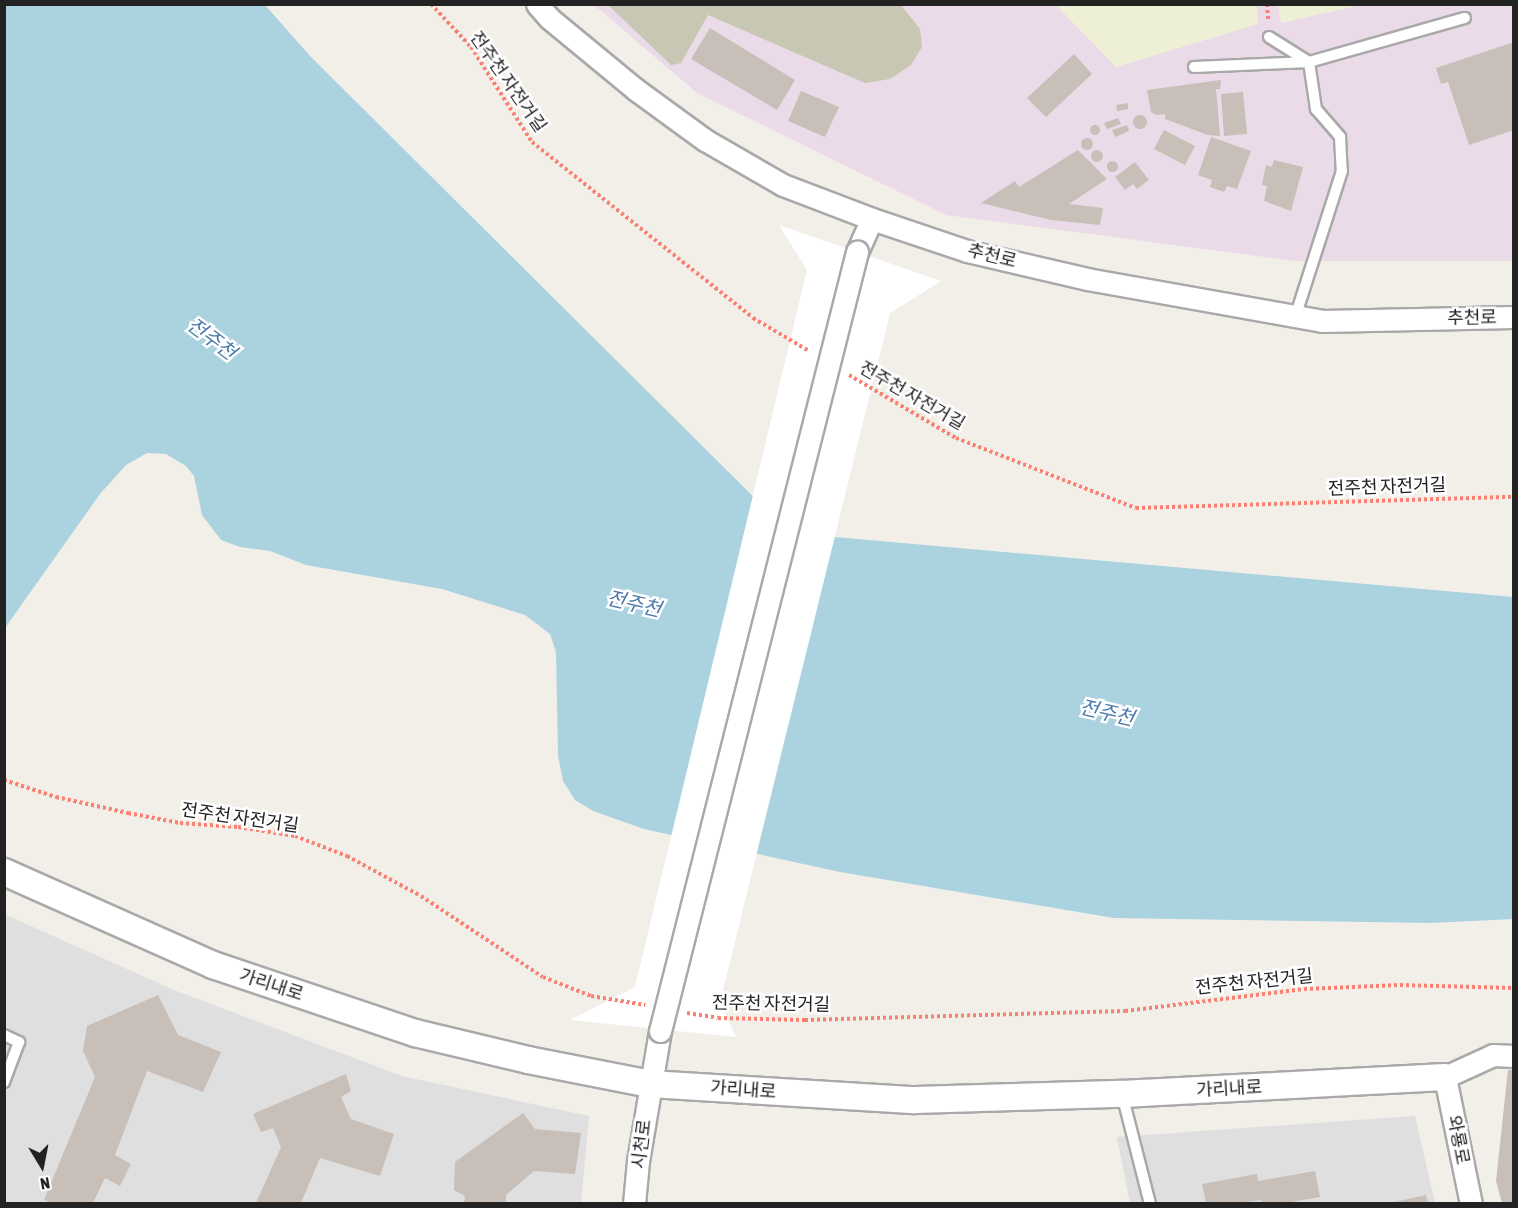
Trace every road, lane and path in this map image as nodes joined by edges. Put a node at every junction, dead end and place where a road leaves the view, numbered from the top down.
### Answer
1 (431, 4) edge
2 (537, 4) edge
3 (1465, 18) dead end
4 (1269, 38) dead end
5 (1309, 62) junction
6 (1194, 67) dead end
7 (872, 219) junction
8 (1296, 317) junction
9 (1514, 317) edge
10 (814, 354) dead end
11 (844, 372) dead end
12 (1514, 497) edge
13 (4, 780) edge
14 (4, 872) edge
15 (1514, 988) edge
16 (648, 1006) dead end
17 (683, 1012) dead end
18 (4, 1035) edge
19 (1514, 1056) edge
20 (1445, 1077) junction
21 (4, 1082) edge
22 (650, 1084) junction
23 (1122, 1094) junction
24 (634, 1203) edge
25 (1150, 1203) edge
26 (1471, 1203) edge

1 - 10 path, 전주천 자전거길
2 - 7 street, 추천로
3 - 5 lane
4 - 5 lane
5 - 6 lane
5 - 8 lane
7 - 8 street, 추천로
7 - 22 street, 시천로, bridge
8 - 9 street, 추천로
11 - 12 path, 전주천 자전거길
13 - 16 path, 전주천 자전거길
14 - 22 street, 가리내로
15 - 17 path, 전주천 자전거길
18 - 21 lane
19 - 20 street, 가리내로
20 - 23 street, 가리내로
20 - 26 street, 와룡로
22 - 23 street, 가리내로
22 - 24 street, 시천로
23 - 25 lane

